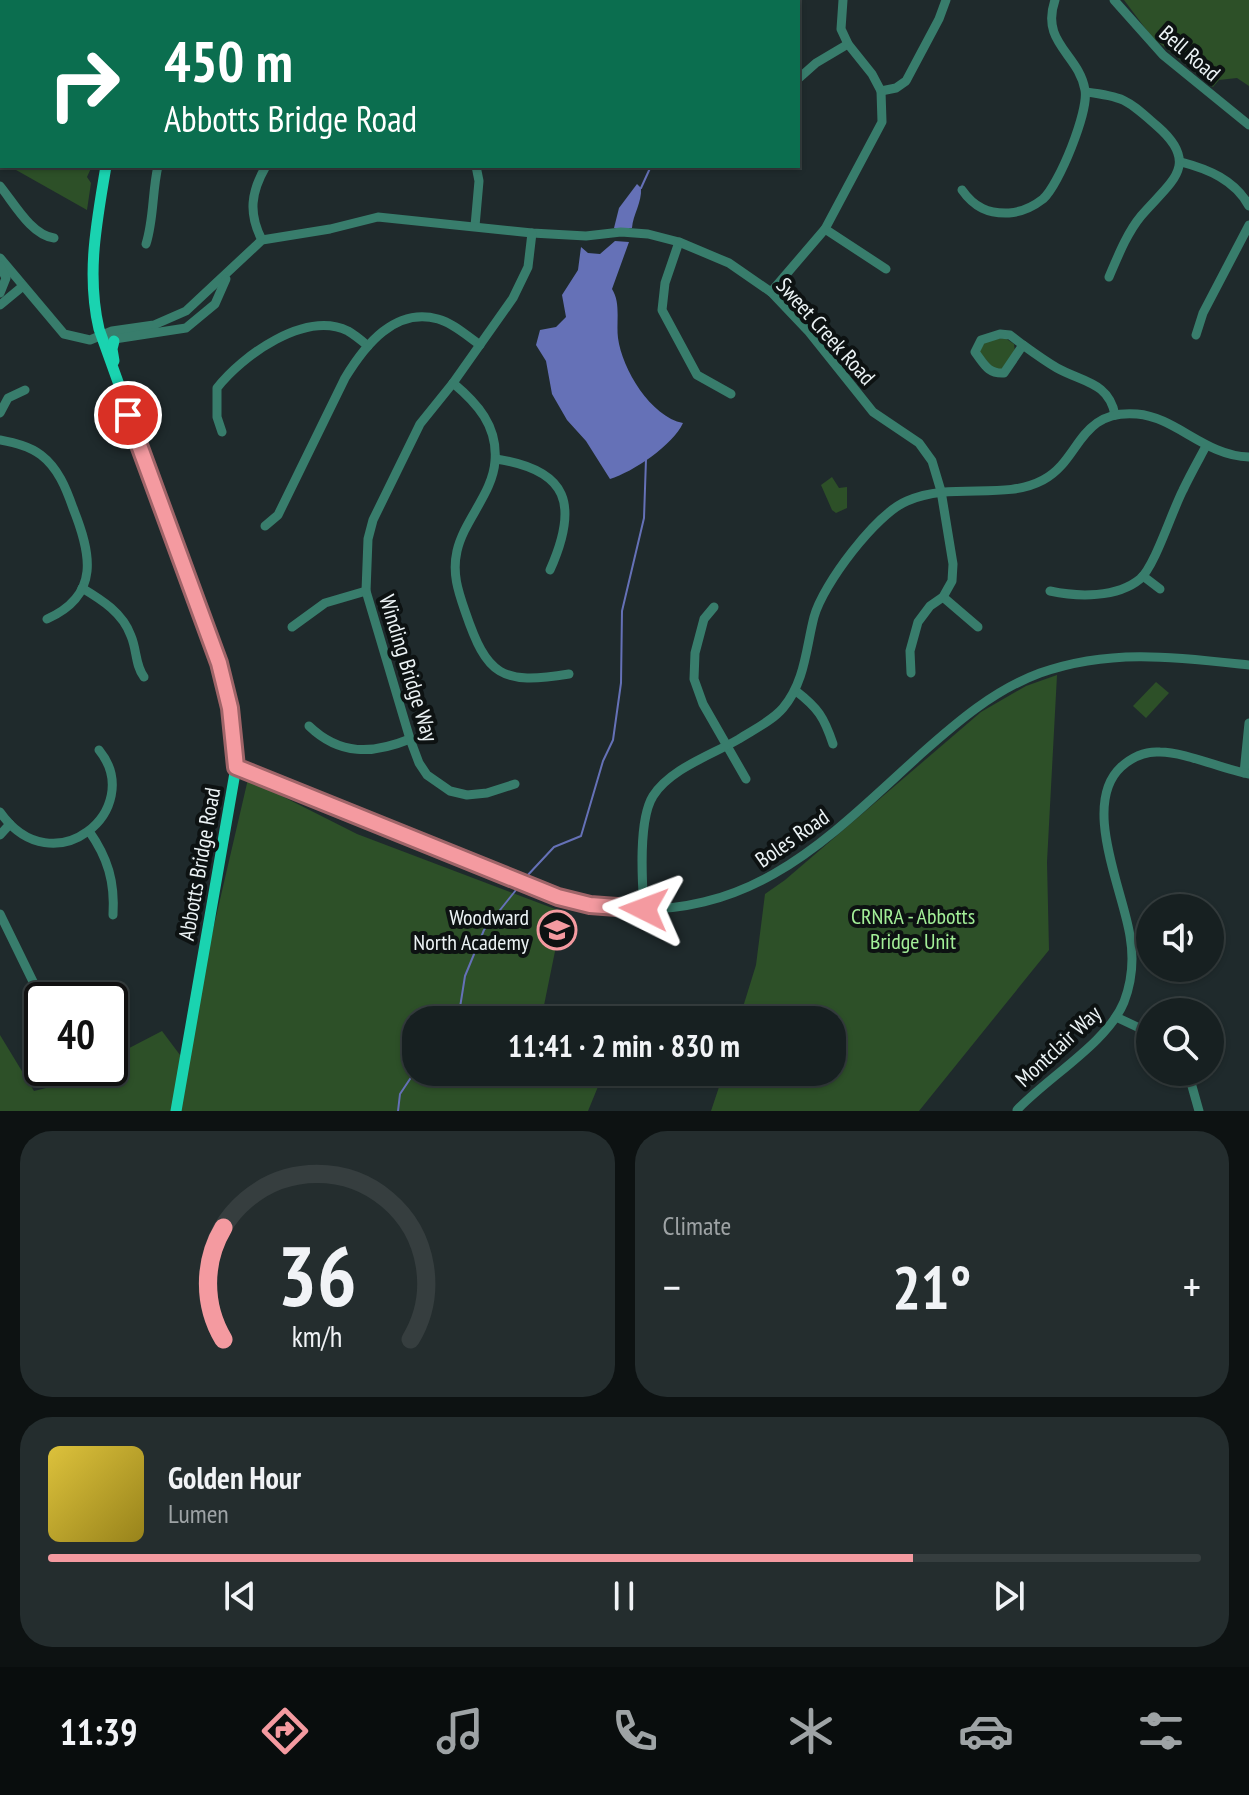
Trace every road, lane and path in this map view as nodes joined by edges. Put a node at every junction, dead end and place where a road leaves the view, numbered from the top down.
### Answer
1 (843, 0) edge
2 (946, 0) edge
3 (1055, 0) edge
4 (1114, 0) edge
5 (848, 44) junction
6 (800, 77) edge
7 (881, 91) junction
8 (1086, 92) junction
9 (1249, 125) edge
10 (1181, 162) junction
11 (106, 168) edge
12 (158, 168) edge
13 (265, 168) edge
14 (476, 168) edge
15 (0, 186) edge
16 (962, 190) dead end
17 (1249, 206) edge
18 (1249, 225) edge
19 (475, 226) junction
20 (825, 229) junction
21 (532, 233) junction
22 (54, 238) dead end
23 (262, 240) junction
24 (679, 242) junction
25 (146, 244) dead end
26 (0, 258) edge
27 (0, 266) edge
28 (886, 269) dead end
29 (228, 273) junction
30 (1109, 277) dead end
31 (23, 286) junction
32 (771, 292) junction
33 (0, 293) edge
34 (0, 305) edge
35 (1196, 335) dead end
36 (101, 337) junction
37 (114, 341) junction
38 (480, 345) junction
39 (1023, 345) junction
40 (368, 346) junction
41 (453, 383) junction
42 (25, 390) dead end
43 (731, 394) dead end
44 (0, 413) edge
45 (128, 415) junction
46 (1115, 415) junction
47 (222, 432) dead end
48 (0, 440) edge
49 (1206, 446) junction
50 (1249, 457) edge
51 (496, 459) junction
52 (941, 491) junction
53 (265, 526) dead end
54 (550, 570) dead end
55 (1143, 576) junction
56 (82, 588) junction
57 (1160, 589) dead end
58 (366, 591) junction
59 (1050, 591) dead end
60 (943, 597) junction
61 (714, 607) dead end
62 (47, 619) dead end
63 (292, 627) dead end
64 (978, 627) dead end
65 (1249, 665) edge
66 (911, 673) dead end
67 (569, 674) dead end
68 (144, 677) dead end
69 (796, 691) junction
70 (1249, 723) edge
71 (309, 726) dead end
72 (410, 739) junction
73 (833, 744) dead end
74 (728, 745) junction
75 (99, 750) dead end
76 (236, 767) junction
77 (1246, 774) edge
78 (746, 779) dead end
79 (515, 784) dead end
80 (0, 812) edge
81 (10, 824) junction
82 (89, 831) junction
83 (0, 835) edge
84 (644, 909) junction
85 (0, 914) edge
86 (113, 915) dead end
87 (33, 982) edge
88 (1116, 1017) junction
89 (1136, 1026) edge
90 (1192, 1086) edge
91 (1017, 1110) edge
92 (176, 1111) edge
93 (1199, 1111) edge

1 - 5 street
2 - 7 street
3 - 8 street
4 - 9 street, Bell Road
5 - 6 street
5 - 7 street
7 - 20 street
8 - 10 street
8 - 16 street
10 - 17 street
10 - 30 street
11 - 36 main road, Abbotts Bridge Road
12 - 25 street
13 - 23 street
14 - 19 street
15 - 22 street
18 - 35 street
19 - 21 street, Sweet Creek Road
19 - 23 street, Sweet Creek Road
20 - 28 street
20 - 32 street
21 - 24 street, Sweet Creek Road
21 - 38 street, Winding Bridge Way
23 - 29 street
24 - 32 street, Sweet Creek Road
24 - 43 street
26 - 31 street
27 - 33 street
29 - 36 street
29 - 37 street
31 - 34 street
31 - 36 street
32 - 52 street, Sweet Creek Road
36 - 37 street
36 - 45 main road, Abbotts Bridge Road
37 - 45 main road
38 - 40 street
38 - 41 street, Winding Bridge Way
39 - 39 street
39 - 46 street
40 - 47 street
40 - 53 street
41 - 51 street
41 - 58 street, Winding Bridge Way
42 - 44 street
45 - 76 main road, Abbotts Bridge Road
46 - 49 street
46 - 52 street
48 - 56 street
49 - 50 street
49 - 55 street
51 - 54 street
51 - 67 street
52 - 60 street, Sweet Creek Road
52 - 69 street
55 - 57 street
55 - 59 street
56 - 62 street
56 - 68 street
58 - 63 street
58 - 72 street, Winding Bridge Way
60 - 64 street
60 - 66 street, Sweet Creek Road
61 - 74 street
65 - 84 street, Boles Road
69 - 73 street
69 - 74 street
70 - 77 street
71 - 72 street
72 - 79 street, Winding Bridge Way
74 - 78 street
74 - 84 street
75 - 82 street
76 - 84 street, Boles Road
76 - 92 main road, Abbotts Bridge Road
77 - 88 street, Montclair Way
80 - 81 street
81 - 82 street
81 - 83 street
82 - 86 street
85 - 87 street
88 - 89 street
88 - 91 street, Montclair Way
90 - 93 street

